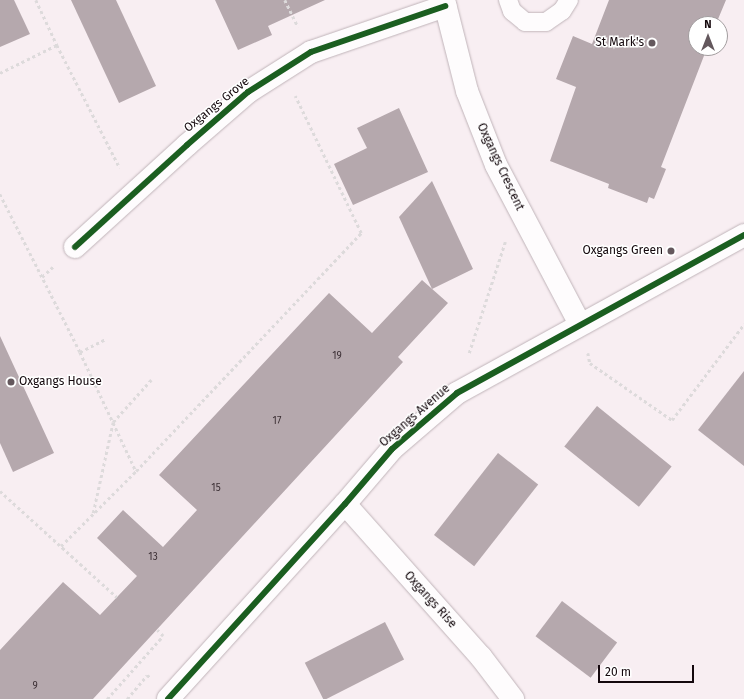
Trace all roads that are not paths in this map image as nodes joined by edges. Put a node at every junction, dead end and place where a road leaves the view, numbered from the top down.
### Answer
1 (508, 0) edge
2 (569, 0) edge
3 (445, 3) edge
4 (744, 235) edge
5 (75, 247) dead end
6 (580, 324) junction
7 (345, 504) junction
8 (168, 699) edge
9 (513, 699) edge

1 - 2 lane
3 - 5 street, Oxgangs Grove
3 - 6 street, Oxgangs Crescent
4 - 6 street, Oxgangs Avenue
6 - 7 street, Oxgangs Avenue
7 - 8 street, Oxgangs Avenue
7 - 9 street, Oxgangs Rise

